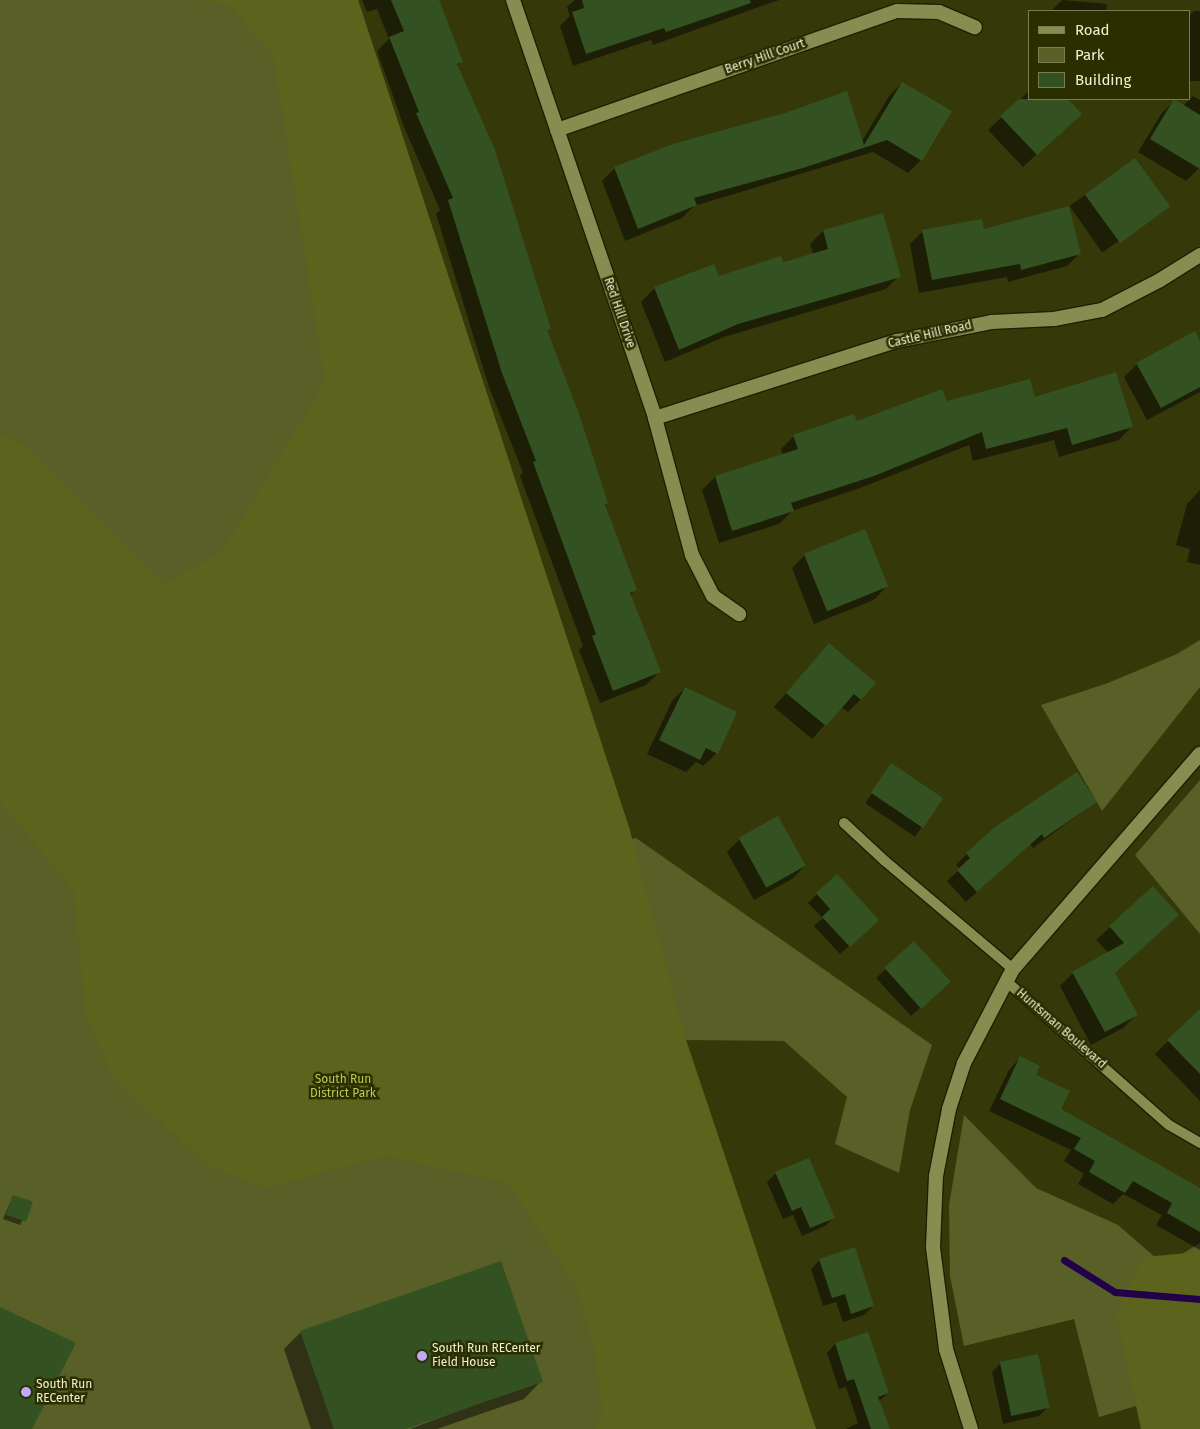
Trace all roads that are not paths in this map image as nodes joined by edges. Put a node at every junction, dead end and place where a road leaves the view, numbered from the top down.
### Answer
1 (513, 0) edge
2 (974, 26) dead end
3 (557, 130) junction
4 (1200, 255) edge
5 (655, 418) junction
6 (740, 614) dead end
7 (1200, 754) edge
8 (844, 822) dead end
9 (1013, 968) junction
10 (1006, 981) junction
11 (1200, 1143) edge
12 (971, 1429) edge

1 - 3 street, Red Hill Drive
2 - 3 street, Berry Hill Court
3 - 5 street, Red Hill Drive
4 - 5 street, Castle Hill Road
5 - 6 street, Red Hill Drive
7 - 9 street
8 - 9 lane
9 - 10 street
10 - 11 lane, Huntsman Boulevard
10 - 12 street, Huntsman Boulevard

